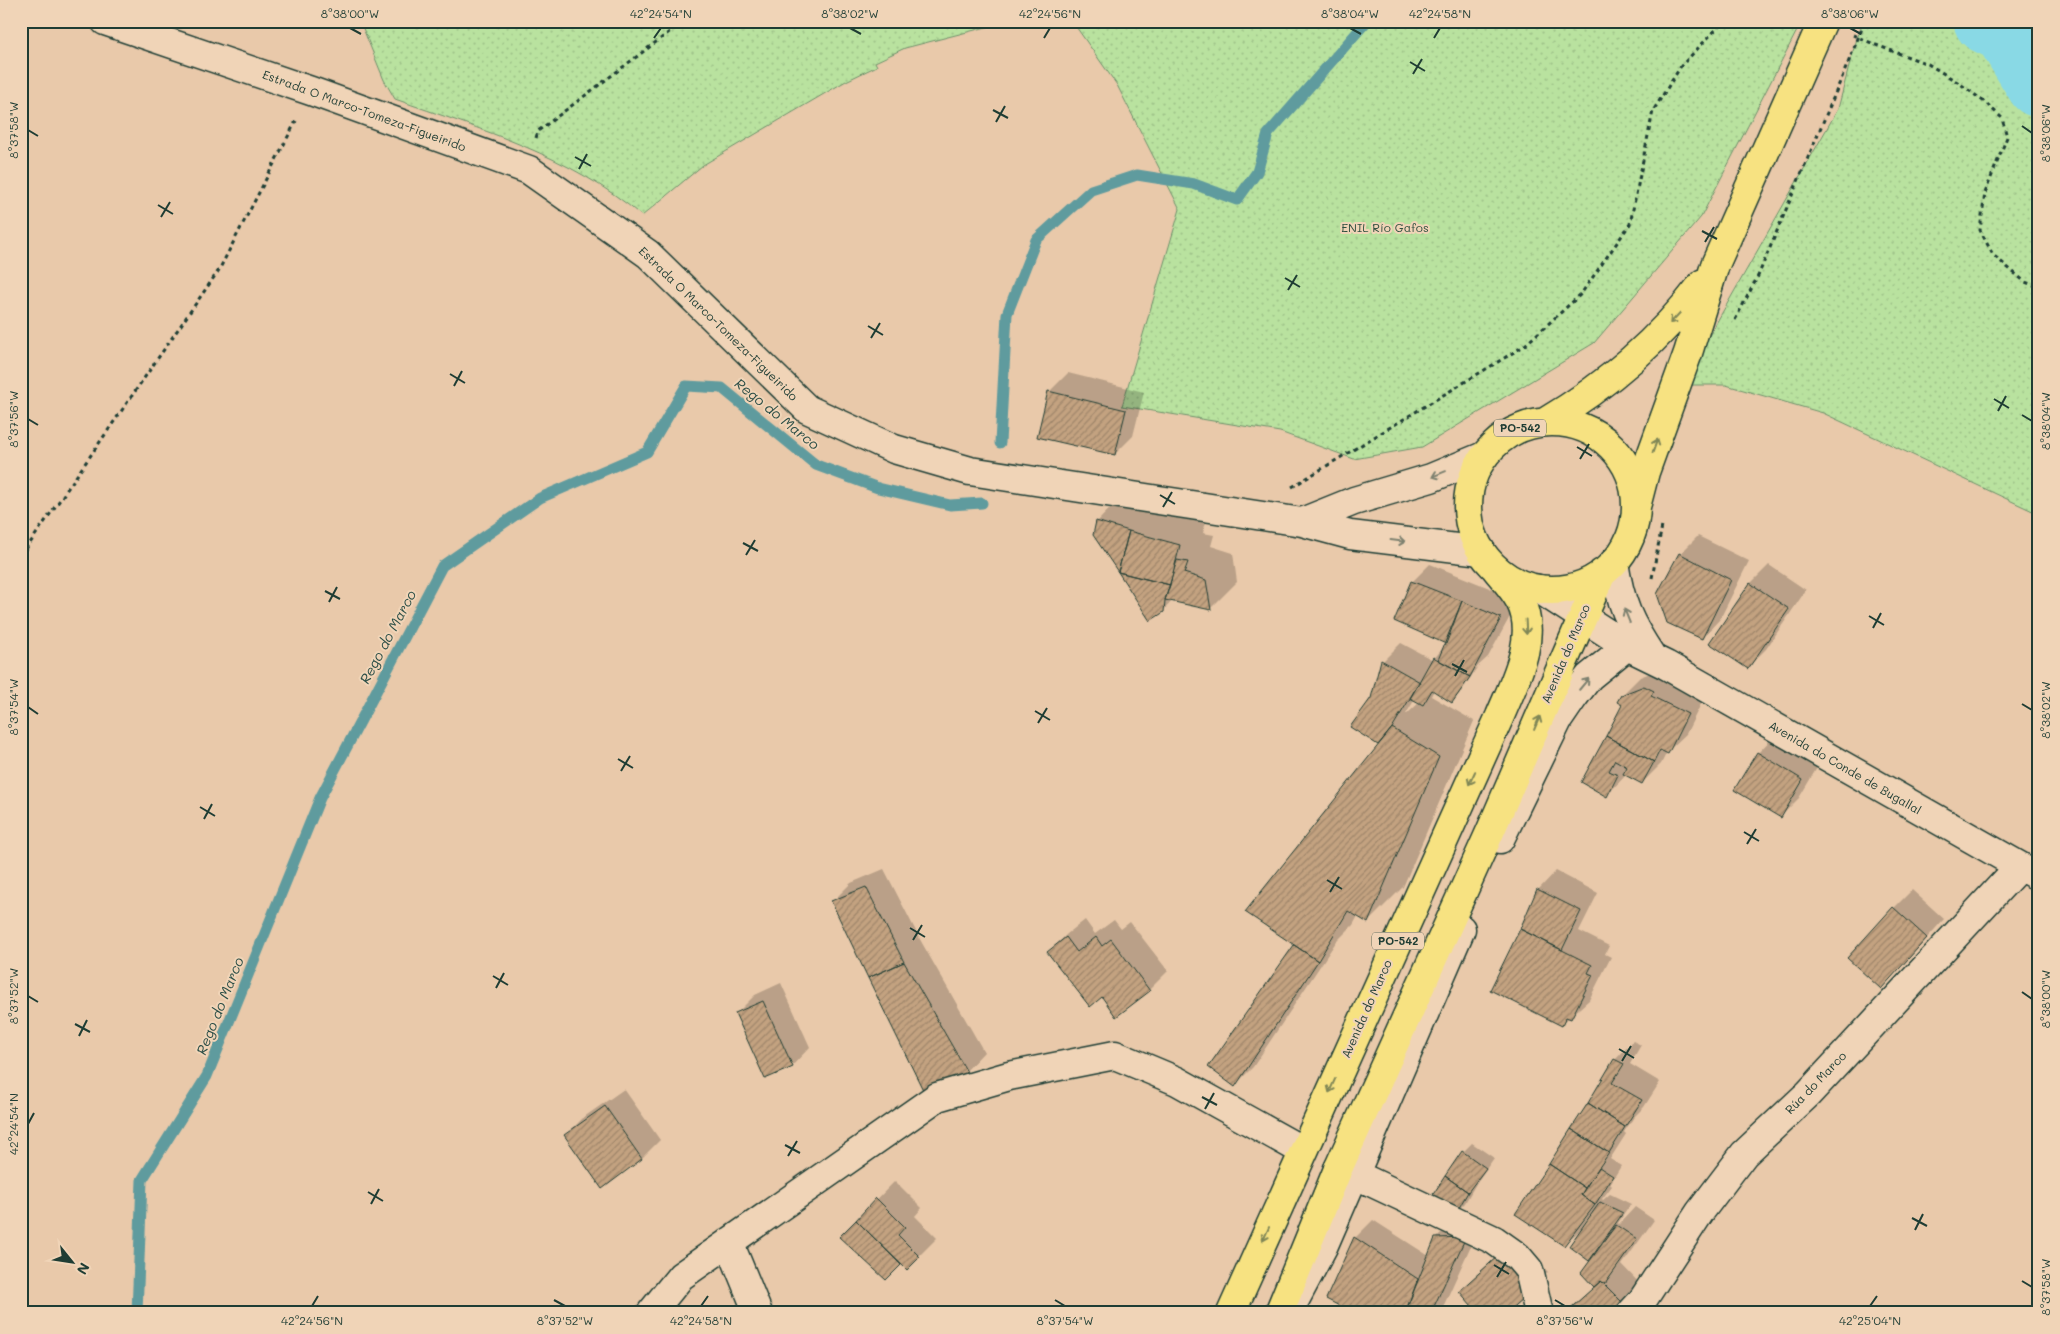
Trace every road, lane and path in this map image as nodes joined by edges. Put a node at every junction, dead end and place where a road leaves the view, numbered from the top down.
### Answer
1 (104, 21) edge
2 (684, 21) edge
3 (1724, 21) edge
4 (1823, 21) edge
5 (1865, 21) edge
6 (1850, 33) dead end
7 (311, 91) junction
8 (529, 170) junction
9 (1715, 266) junction
10 (2039, 287) edge
11 (1732, 326) dead end
12 (1545, 422) junction
13 (1484, 456) junction
14 (1636, 509) junction
15 (1248, 513) junction
16 (1302, 522) junction
17 (1663, 523) dead end
18 (21, 556) edge
19 (1489, 560) junction
20 (1608, 567) junction
21 (1651, 585) dead end
22 (1539, 589) junction
23 (1582, 618) junction
24 (1627, 646) junction
25 (1652, 658) junction
26 (2029, 872) edge
27 (1302, 1151) junction
28 (1346, 1172) junction
29 (728, 1242) junction
30 (651, 1313) edge
31 (758, 1313) edge
32 (1231, 1313) edge
33 (1279, 1313) edge
34 (1288, 1313) edge
35 (1539, 1313) edge
36 (1631, 1313) edge

1 - 7 street, Estrada O Marco-Tomeza-Figueirido
2 - 8 path
3 - 15 path
4 - 9 main road
5 - 11 path, bridge
6 - 10 path
7 - 8 street, Estrada O Marco-Tomeza-Figueirido
7 - 18 path
8 - 15 street, Estrada O Marco-Tomeza-Figueirido
9 -> 12 main road
14 -> 9 main road
12 - 13 main road, PO-542
12 - 14 main road, PO-542
13 -> 16 street
13 - 19 main road, PO-542
14 - 20 main road, PO-542
15 - 16 street, Estrada O Marco-Tomeza-Figueirido
16 -> 19 street, Estrada O Marco-Tomeza-Figueirido
17 - 21 path
19 - 22 main road, PO-542
19 -> 27 main road, Avenida do Marco / PO-542
20 - 22 main road, PO-542
20 - 23 main road, Avenida do Marco / PO-542
25 -> 20 street, Avenida do Conde de Bugallal
22 - 23 street, Avenida do Conde de Bugallal
23 - 24 street, Avenida do Conde de Bugallal
28 -> 23 main road, Avenida do Marco / PO-542
24 - 25 street, Avenida do Conde de Bugallal
28 -> 24 street
25 - 26 street, Avenida do Conde de Bugallal
26 - 36 street, Rúa do Marco
27 - 29 street
27 -> 32 main road, Avenida do Marco / PO-542
28 - 33 main road, Avenida do Marco / PO-542
28 - 34 street
28 - 35 street
29 - 30 street
29 - 31 street

